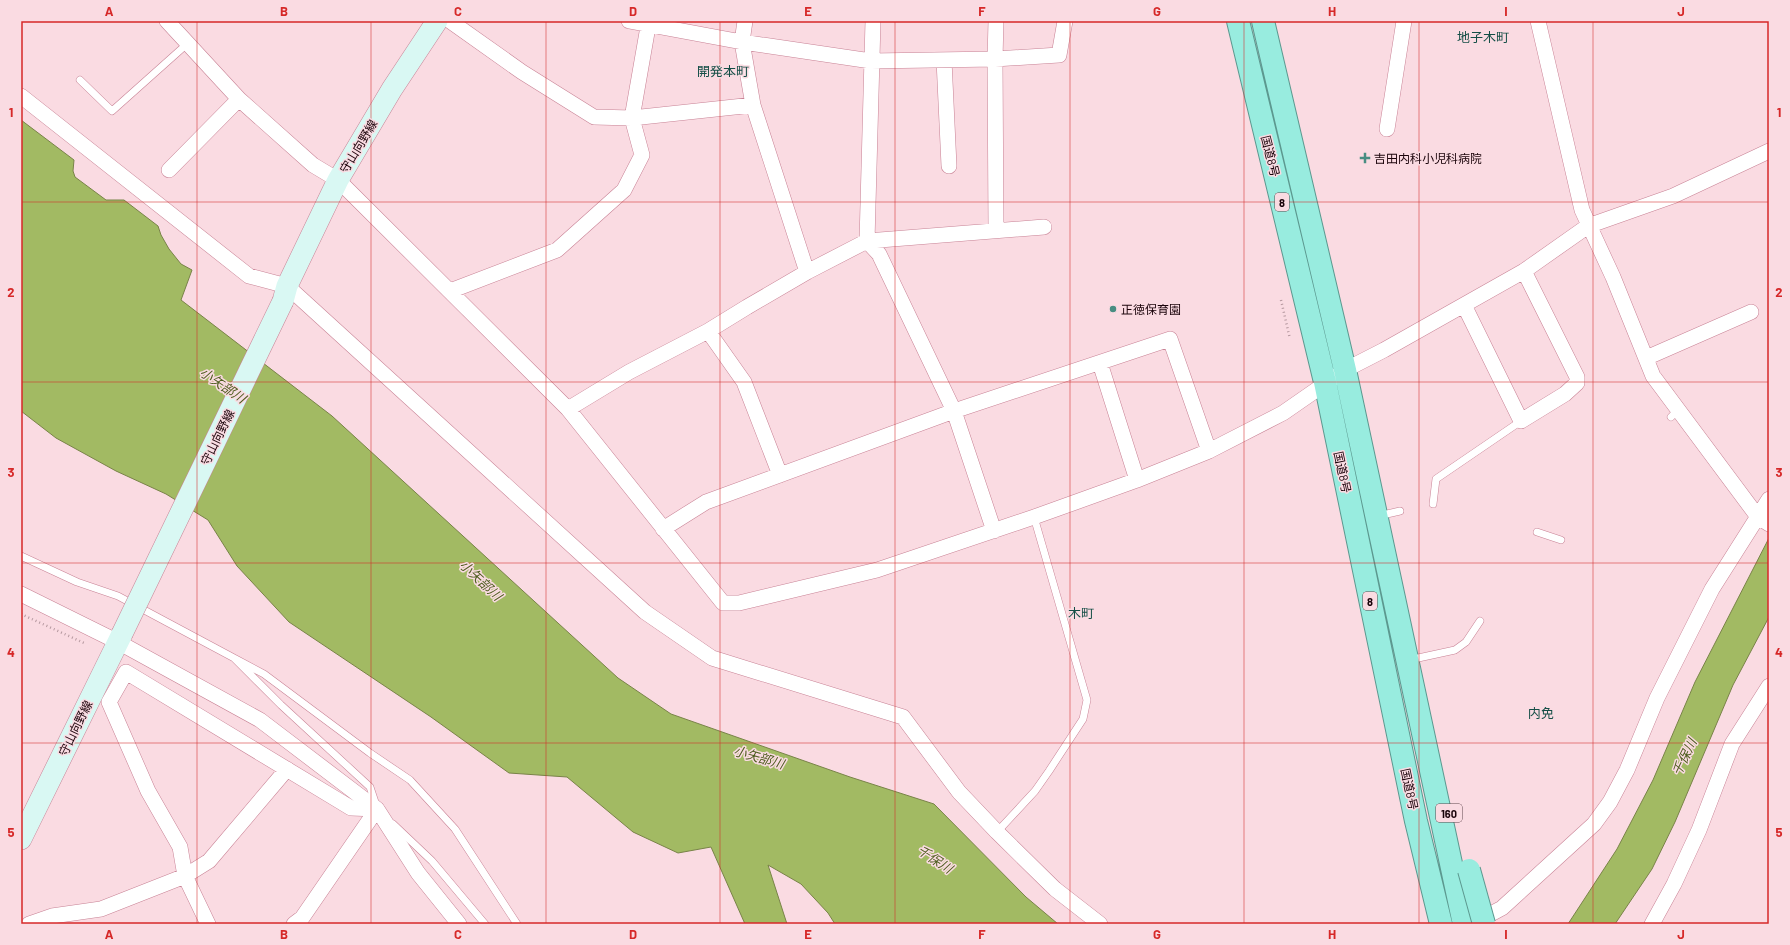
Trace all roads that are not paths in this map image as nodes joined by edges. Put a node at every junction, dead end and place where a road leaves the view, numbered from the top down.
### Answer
1 (167, 21) edge
2 (629, 21) edge
3 (745, 21) edge
4 (873, 21) edge
5 (996, 21) edge
6 (1065, 21) edge
7 (1238, 21) edge
8 (1263, 21) edge
9 (1404, 21) edge
10 (1538, 21) edge
11 (438, 22) edge
12 (648, 23) edge
13 (742, 42) junction
14 (187, 44) junction
15 (944, 60) junction
16 (995, 60) junction
17 (871, 61) junction
18 (80, 80) dead end
19 (21, 96) edge
20 (239, 99) junction
21 (753, 105) junction
22 (632, 118) junction
23 (1386, 130) dead end
24 (1769, 151) edge
25 (948, 166) dead end
26 (169, 170) dead end
27 (338, 180) junction
28 (1588, 226) junction
29 (1044, 227) dead end
30 (996, 230) junction
31 (866, 241) junction
32 (1524, 271) junction
33 (808, 272) junction
34 (450, 291) junction
35 (285, 294) junction
36 (1464, 305) junction
37 (1751, 312) dead end
38 (708, 332) junction
39 (1646, 358) junction
40 (1100, 363) junction
41 (1345, 370) junction
42 (1325, 382) junction
43 (568, 409) junction
44 (954, 411) junction
45 (1521, 421) junction
46 (1209, 451) junction
47 (780, 475) junction
48 (1137, 480) junction
49 (1769, 499) edge
50 (1433, 504) dead end
51 (1400, 511) dead end
52 (1034, 517) junction
53 (1376, 517) junction
54 (1764, 521) edge
55 (663, 528) junction
56 (994, 531) junction
57 (1537, 532) dead end
58 (1561, 540) dead end
59 (21, 556) edge
60 (21, 594) edge
61 (1480, 621) dead end
62 (120, 638) junction
63 (234, 658) junction
64 (1407, 660) junction
65 (1769, 686) edge
66 (1428, 756) joint
67 (287, 769) junction
68 (377, 809) junction
69 (997, 832) junction
70 (21, 839) edge
71 (1461, 872) junction
72 (185, 876) junction
73 (1434, 892) junction
74 (29, 924) edge
75 (208, 924) edge
76 (294, 924) edge
77 (459, 924) edge
78 (485, 924) edge
79 (517, 924) edge
80 (1100, 924) edge
81 (1435, 924) edge
82 (1441, 924) edge
83 (1464, 924) edge
84 (1471, 924) edge
85 (1484, 924) edge
86 (1652, 924) edge

1 - 14 street
2 - 12 street
3 - 13 street
4 - 17 street
5 - 16 street
6 - 16 street
7 - 42 highway, 国道8号 / 8
8 - 41 highway, 国道8号 / 8
9 - 23 street
10 - 28 street
11 - 22 street
11 - 27 main road, 守山向野線
12 - 13 street
12 - 22 street
13 - 17 street
13 - 21 street
14 - 18 lane
14 - 20 street
15 - 16 street
15 - 17 street
15 - 25 street
16 - 30 street
17 - 31 street
19 - 35 street
20 - 26 street
20 - 27 street
21 - 22 street
21 - 33 street
22 - 34 street
24 - 28 street
27 - 34 street
27 - 35 main road, 守山向野線
28 - 32 street
28 - 39 street
29 - 30 street
30 - 31 street
31 - 33 street
31 - 44 street
32 - 36 street
32 - 45 street
33 - 38 street
34 - 43 street
35 - 62 main road, 守山向野線, bridge
35 - 69 street
36 - 41 street
36 - 45 street
37 - 39 street
38 - 43 street
38 - 47 street
39 - 54 street
40 - 44 street
40 - 46 street
40 - 48 street
41 - 42 street
41 - 53 highway, 国道8号 / 8
42 - 46 street
42 - 73 highway, 国道8号 / 8
43 - 55 street
44 - 47 street
44 - 56 street
45 - 50 lane
46 - 48 street
47 - 55 street
48 - 52 street
49 - 54 street
51 - 53 lane
52 - 56 street
52 - 69 lane
53 - 64 highway, 国道8号 / 8
54 - 84 street
55 - 56 street
57 - 58 lane
59 - 63 lane
60 - 62 street
61 - 64 lane
62 - 68 street
62 - 70 main road, 守山向野線
63 - 68 lane
63 - 79 lane
64 - 66 highway, 国道8号 / 8
65 - 86 street
66 - 71 highway, 160
67 - 68 street
67 - 72 street
67 - 72 street
68 - 76 street
68 - 77 street
68 - 78 lane
69 - 80 street
71 - 83 highway
71 - 85 highway, 160, bridge
72 - 74 street
72 - 75 street
73 - 81 highway
73 - 82 highway, 国道8号 / 8

